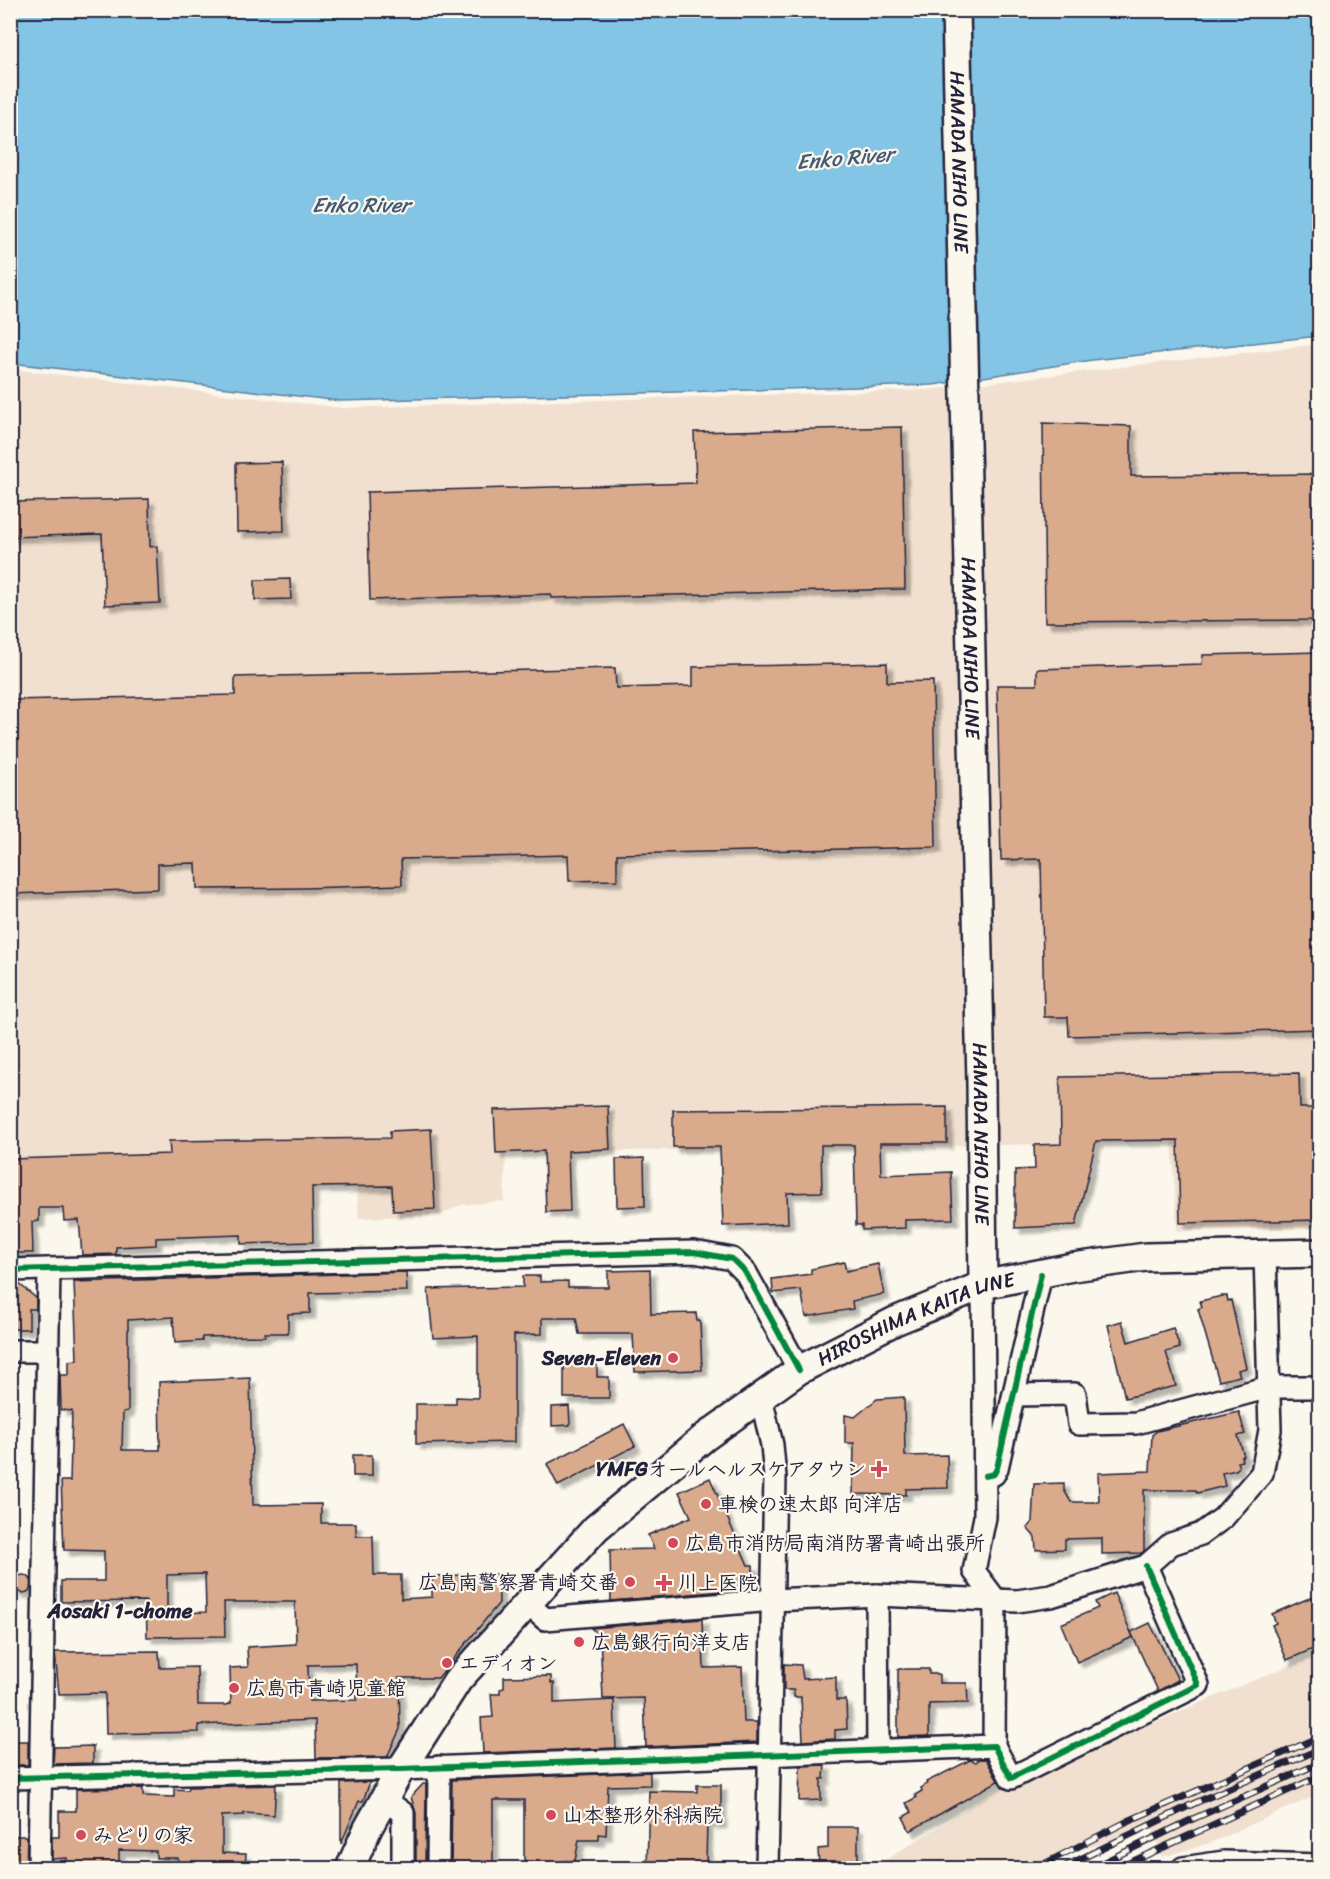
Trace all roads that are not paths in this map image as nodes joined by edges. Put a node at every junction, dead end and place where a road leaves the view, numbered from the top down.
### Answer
1 (956, 10) edge
2 (1320, 1252) edge
3 (1265, 1254) junction
4 (49, 1269) junction
5 (10, 1270) edge
6 (1041, 1274) junction
7 (983, 1285) junction
8 (10, 1351) edge
9 (48, 1351) junction
10 (799, 1370) junction
11 (1269, 1387) junction
12 (1320, 1387) edge
13 (1015, 1395) junction
14 (762, 1397) junction
15 (985, 1476) junction
16 (1146, 1566) junction
17 (877, 1595) junction
18 (995, 1599) junction
19 (773, 1600) junction
20 (528, 1604) junction
21 (994, 1746) junction
22 (878, 1752) junction
23 (769, 1756) junction
24 (439, 1767) junction
25 (401, 1769) junction
26 (10, 1778) edge
27 (40, 1778) junction
28 (384, 1799) junction
29 (1320, 1865) edge
30 (39, 1869) edge
31 (350, 1869) edge
32 (403, 1869) edge
33 (438, 1869) edge
34 (767, 1869) edge
35 (1183, 1869) edge

1 - 7 main road, HAMADA NIHO LINE
2 - 3 main road, HIROSHIMA KAITA LINE
3 - 6 main road, HIROSHIMA KAITA LINE
3 - 11 street
4 - 5 street
4 - 9 street
4 - 10 street
6 - 7 main road, HIROSHIMA KAITA LINE
6 - 13 street
7 - 10 main road, HIROSHIMA KAITA LINE
7 - 15 street
8 - 9 street
9 - 27 street
10 - 14 main road, HIROSHIMA KAITA LINE
11 - 12 street
11 - 13 street
11 - 16 street
13 - 15 street
14 - 19 street
14 - 20 main road, HIROSHIMA KAITA LINE
15 - 18 street
16 - 18 street
16 - 21 street
17 - 18 street
17 - 19 street
17 - 22 street
18 - 21 street
19 - 20 street
19 - 23 street
20 - 25 main road, HIROSHIMA KAITA LINE
21 - 22 street
22 - 23 street
23 - 24 street
23 - 34 street
24 - 25 street
24 - 33 street
25 - 27 street
25 - 28 main road, HIROSHIMA KAITA LINE
26 - 27 street
27 - 30 street
28 - 31 main road, HIROSHIMA KAITA LINE
28 - 32 street
29 - 35 street

